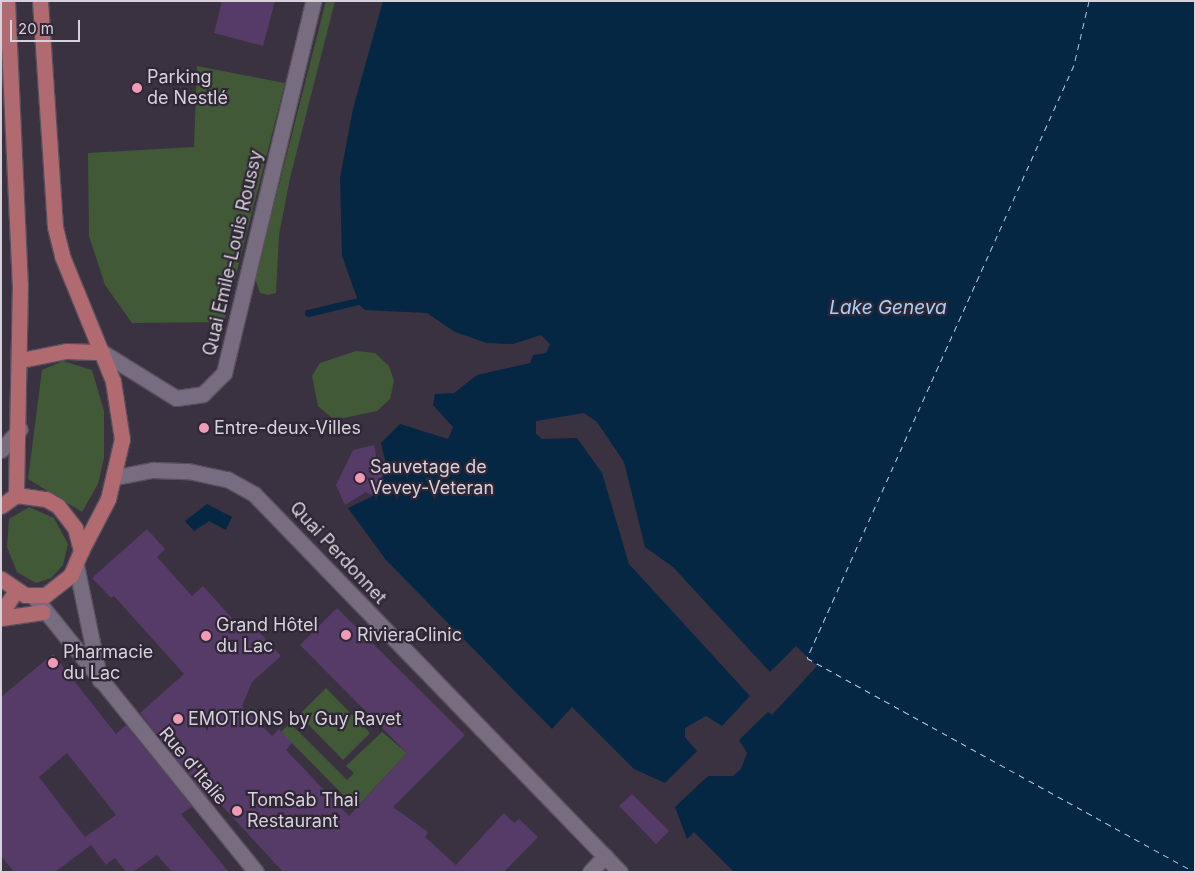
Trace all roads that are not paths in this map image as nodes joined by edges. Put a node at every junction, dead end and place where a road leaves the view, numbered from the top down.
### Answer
1 (7, 1) edge
2 (40, 1) edge
3 (313, 1) edge
4 (102, 352) junction
5 (21, 360) junction
6 (20, 430) junction
7 (1, 450) edge
8 (116, 477) junction
9 (7, 499) edge
10 (78, 558) junction
11 (1, 579) edge
12 (16, 590) junction
13 (35, 598) junction
14 (43, 612) junction
15 (1, 613) edge
16 (1, 618) edge
17 (101, 682) junction
18 (605, 856) junction
19 (256, 872) edge
20 (590, 872) edge
21 (620, 872) edge

1 - 5 main road
2 - 4 main road
3 - 4 street, Quai Emile-Louis Roussy
4 - 5 main road
4 - 8 main road
5 - 6 main road
6 - 7 street
6 - 9 main road
8 - 10 main road
8 - 18 street, Quai Perdonnet
9 - 10 main road
10 - 13 main road
10 - 17 street, Rue d'Italie
11 - 12 main road
12 - 13 main road
12 - 15 main road
13 - 14 street, Rue d'Italie
14 - 16 main road
14 - 17 street, Rue d'Italie
17 - 19 street, Rue d'Italie
18 - 20 street
18 - 21 street, Quai Perdonnet

